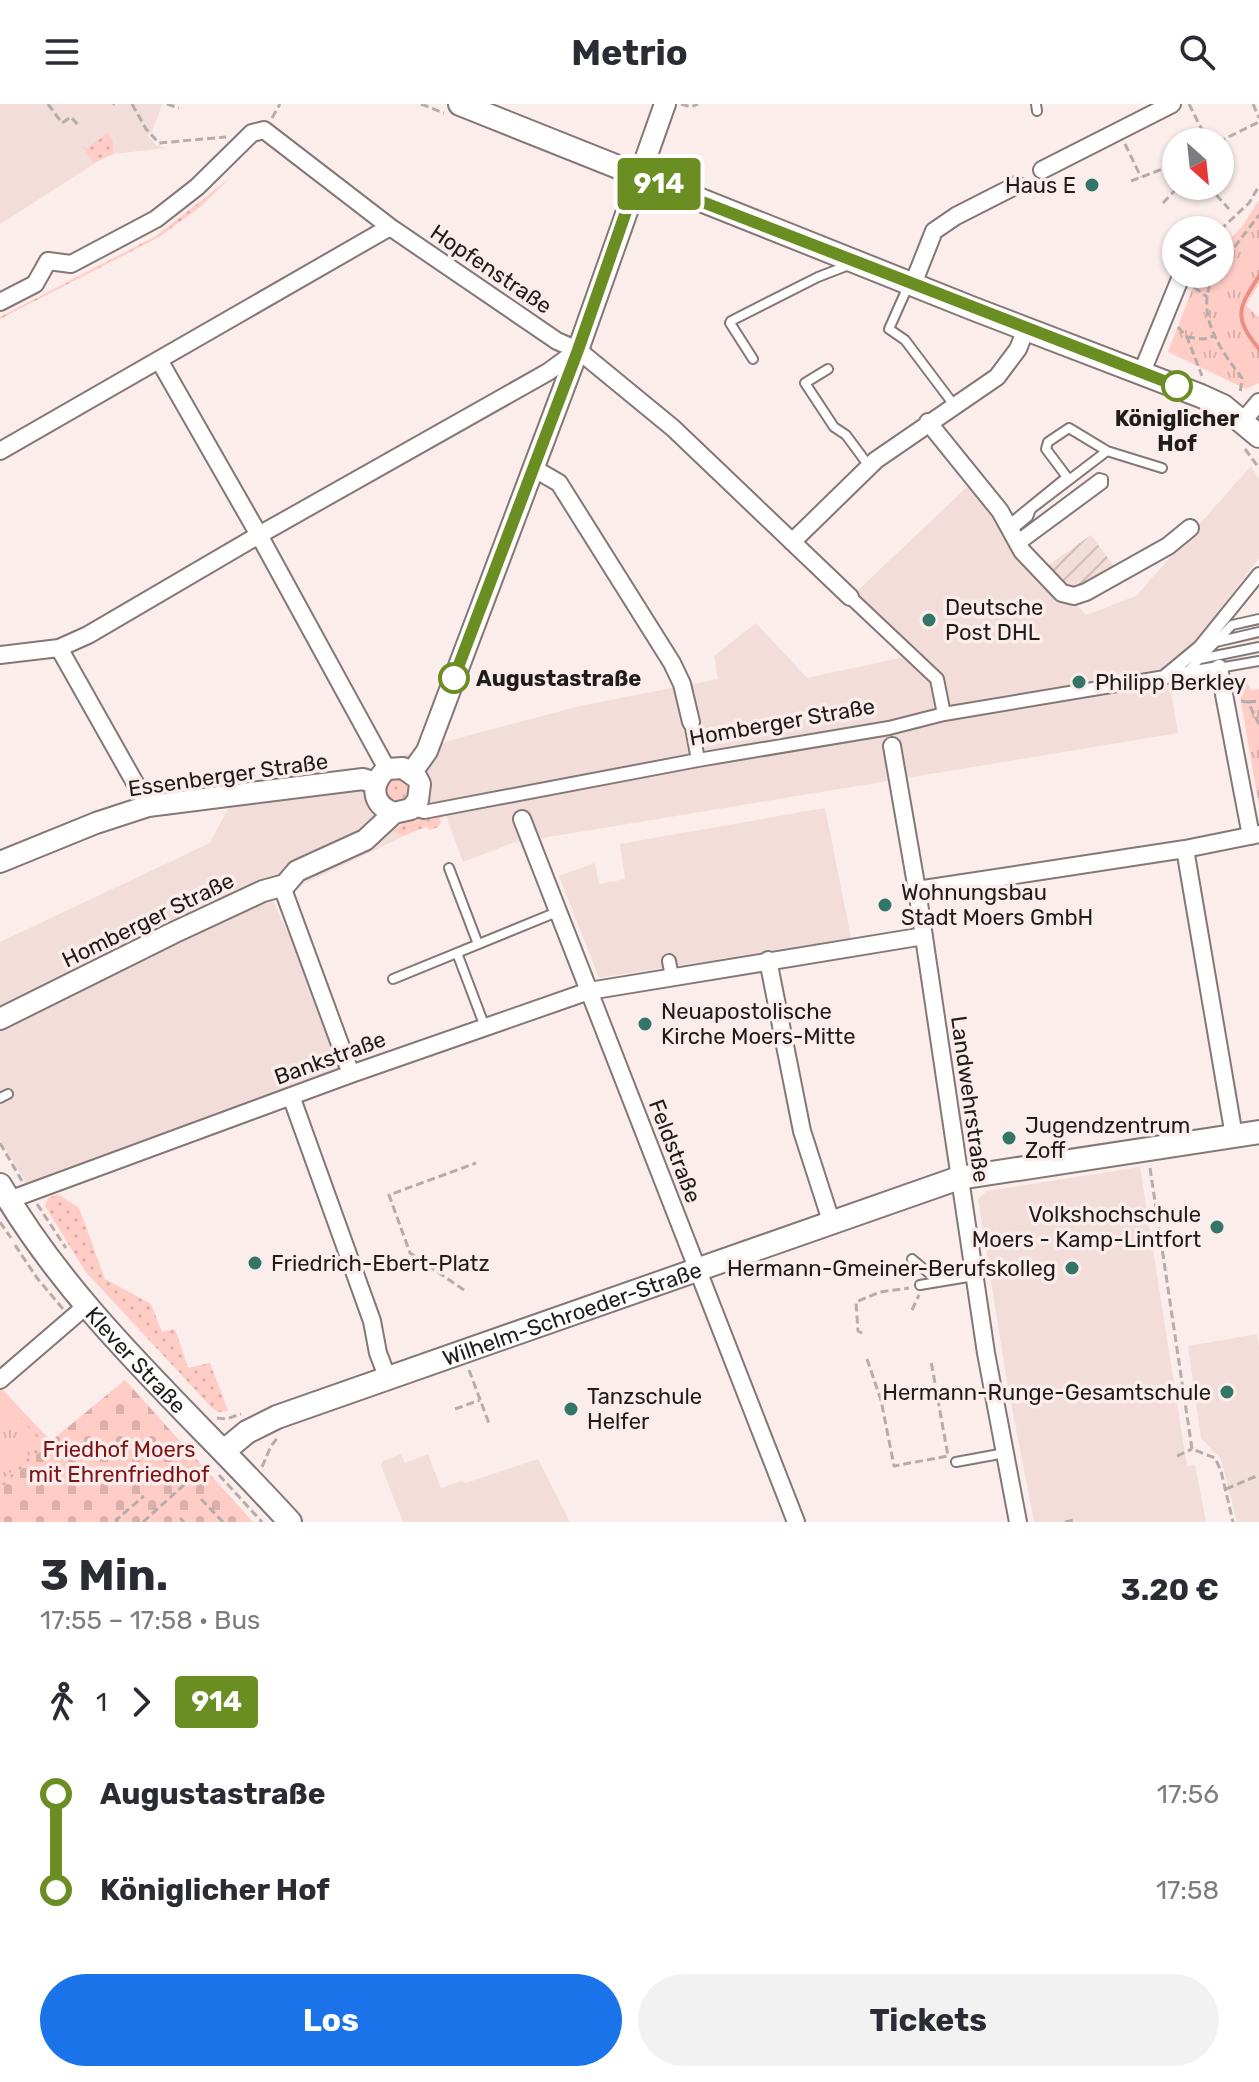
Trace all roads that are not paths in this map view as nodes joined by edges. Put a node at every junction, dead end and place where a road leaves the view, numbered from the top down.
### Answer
1 (460, 104) edge
2 (665, 104) edge
3 (1172, 104) edge
4 (1042, 170) dead end
5 (638, 177) junction
6 (1017, 185) dead end
7 (390, 227) junction
8 (858, 262) junction
9 (911, 284) junction
10 (1177, 288) edge
11 (0, 302) edge
12 (1026, 329) junction
13 (578, 350) junction
14 (753, 359) dead end
15 (159, 360) junction
16 (828, 369) dead end
17 (1142, 372) junction
18 (1259, 402) edge
19 (954, 405) junction
20 (928, 422) junction
21 (1251, 428) edge
22 (1259, 447) edge
23 (0, 451) edge
24 (1107, 451) junction
25 (869, 466) junction
26 (533, 468) junction
27 (1162, 468) dead end
28 (1190, 528) dead end
29 (259, 535) junction
30 (1013, 535) junction
31 (792, 542) junction
32 (1259, 574) edge
33 (850, 597) joint
34 (1259, 619) edge
35 (1259, 632) edge
36 (1215, 642) junction
37 (1259, 647) edge
38 (59, 648) junction
39 (0, 655) edge
40 (1199, 660) junction
41 (1259, 661) edge
42 (1219, 668) junction
43 (1186, 674) junction
44 (1163, 678) junction
45 (944, 714) junction
46 (691, 722) joint
47 (889, 728) junction
48 (892, 746) joint
49 (698, 760) junction
50 (412, 772) junction
51 (381, 776) junction
52 (515, 796) junction
53 (148, 806) junction
54 (402, 811) junction
55 (522, 819) joint
56 (1255, 835) edge
57 (1185, 849) junction
58 (0, 862) edge
59 (449, 868) dead end
60 (285, 885) junction
61 (917, 890) junction
62 (558, 912) junction
63 (924, 936) junction
64 (478, 944) junction
65 (457, 953) junction
66 (768, 960) junction
67 (393, 979) dead end
68 (589, 991) junction
69 (0, 1019) edge
70 (485, 1027) junction
71 (351, 1074) junction
72 (291, 1096) junction
73 (1259, 1132) edge
74 (1234, 1136) junction
75 (959, 1178) junction
76 (10, 1198) edge
77 (831, 1221) junction
78 (912, 1259) dead end
79 (697, 1269) junction
80 (974, 1272) junction
81 (919, 1289) road end
82 (86, 1306) junction
83 (388, 1379) junction
84 (0, 1380) edge
85 (230, 1446) junction
86 (1005, 1453) junction
87 (956, 1462) dead end
88 (290, 1522) edge
89 (796, 1522) edge
90 (1018, 1522) edge

1 - 5 main road
2 - 5 street
3 - 4 street
5 - 8 main road
5 - 13 street
6 - 9 street
7 - 11 street, Hopfenstraße
7 - 13 street, Hopfenstraße
7 - 15 street
8 - 9 main road
8 - 14 lane
9 - 12 main road
9 - 19 lane
10 - 17 street
12 - 17 main road
12 - 19 street
13 - 26 street
13 - 29 street
13 - 31 street, Hopfenstraße
15 - 23 street
15 - 29 street
16 - 25 lane
17 - 21 main road
18 - 21 street
19 - 20 street
20 - 25 street
20 - 30 street
21 - 22 main road
24 - 27 lane
24 - 30 lane
24 - 30 lane
25 - 31 street
26 - 46 street
26 - 50 street
28 - 30 street
29 - 38 street
29 - 51 street
30 - 30 lane
31 - 33 street, Hopfenstraße
32 - 44 street
33 - 45 street, Hopfenstraße
34 - 36 lane
35 - 36 lane
36 - 40 lane
37 - 40 lane
38 - 39 street
38 - 53 street
40 - 43 lane
41 - 42 lane, Homberger Straße
42 - 43 street, Homberger Straße
42 - 56 street
43 - 44 street, Homberger Straße
44 - 45 street, Homberger Straße
45 - 47 street, Homberger Straße
46 - 49 street
47 - 48 street, Landwehrstraße
47 - 49 street, Homberger Straße
48 - 61 street, Landwehrstraße
49 - 52 street, Homberger Straße
50 - 51 street
50 - 54 street
51 - 53 street, Essenberger Straße
51 - 54 street
52 - 54 street, Homberger Straße
52 - 55 street, Feldstraße
53 - 58 street, Essenberger Straße
54 - 60 street, Homberger Straße
55 - 62 street, Feldstraße
56 - 57 street
57 - 61 street
57 - 74 street
59 - 64 lane
60 - 69 street, Homberger Straße
60 - 71 street
61 - 63 street, Landwehrstraße
62 - 64 lane
62 - 68 street, Feldstraße
63 - 66 street, Bankstraße
63 - 75 street, Landwehrstraße
64 - 65 lane
65 - 67 lane
65 - 70 lane
66 - 68 street, Bankstraße
66 - 77 street
68 - 70 street, Bankstraße
68 - 79 street, Feldstraße
70 - 71 street, Bankstraße
71 - 72 street, Bankstraße
72 - 76 street, Bankstraße
72 - 83 street
73 - 74 main road, Wilhelm-Schroeder-Straße
74 - 75 main road, Wilhelm-Schroeder-Straße
75 - 77 main road, Wilhelm-Schroeder-Straße
75 - 80 street, Landwehrstraße
76 - 82 main road, Klever Straße
77 - 79 main road, Wilhelm-Schroeder-Straße
78 - 80 lane
79 - 83 main road, Wilhelm-Schroeder-Straße
79 - 89 street, Feldstraße
80 - 81 lane
80 - 86 street, Landwehrstraße
82 - 84 street
82 - 85 main road, Klever Straße
83 - 85 main road, Wilhelm-Schroeder-Straße
85 - 88 main road, Klever Straße
86 - 87 lane
86 - 90 street, Landwehrstraße

